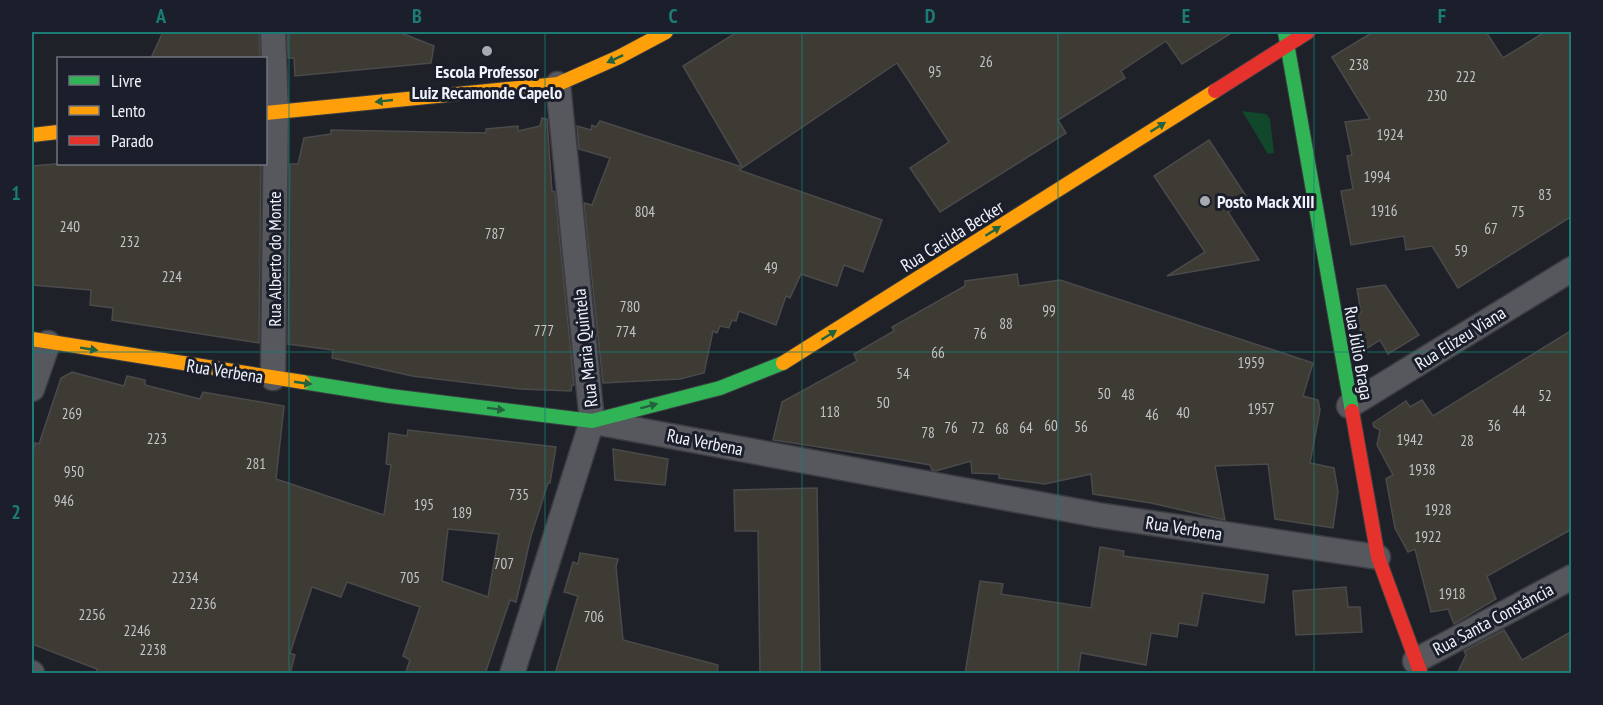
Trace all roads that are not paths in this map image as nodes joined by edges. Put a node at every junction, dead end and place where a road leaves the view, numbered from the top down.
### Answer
1 (273, 32) edge
2 (666, 32) edge
3 (1308, 32) edge
4 (1286, 38) edge
5 (558, 84) junction
6 (271, 113) edge
7 (57, 132) edge
8 (32, 135) edge
9 (1572, 269) edge
10 (40, 341) edge
11 (273, 378) junction
12 (32, 389) edge
13 (1349, 406) junction
14 (592, 421) junction
15 (1377, 557) junction
16 (1572, 577) edge
17 (1418, 667) edge
18 (512, 674) edge

1 - 6 street, Rua Alberto do Monte
2 -> 5 main road
3 - 4 main road, Rua Cacilda Becker
4 - 13 main road, Rua Júlio Braga
14 -> 4 main road, Rua Cacilda Becker
5 -> 6 main road
5 - 14 street, Rua Maria Quintela
6 - 11 street, Rua Alberto do Monte
7 - 8 main road
9 - 13 street, Rua Elizeu Viana
10 -> 11 main road, Rua Verbena
10 - 12 street
11 -> 14 main road, Rua Verbena
13 - 15 main road, Rua Júlio Braga
14 - 15 street, Rua Verbena
14 - 18 street, Rua Maria Quintela
15 - 17 main road, Rua Júlio Braga
16 - 17 street, Rua Santa Constância

